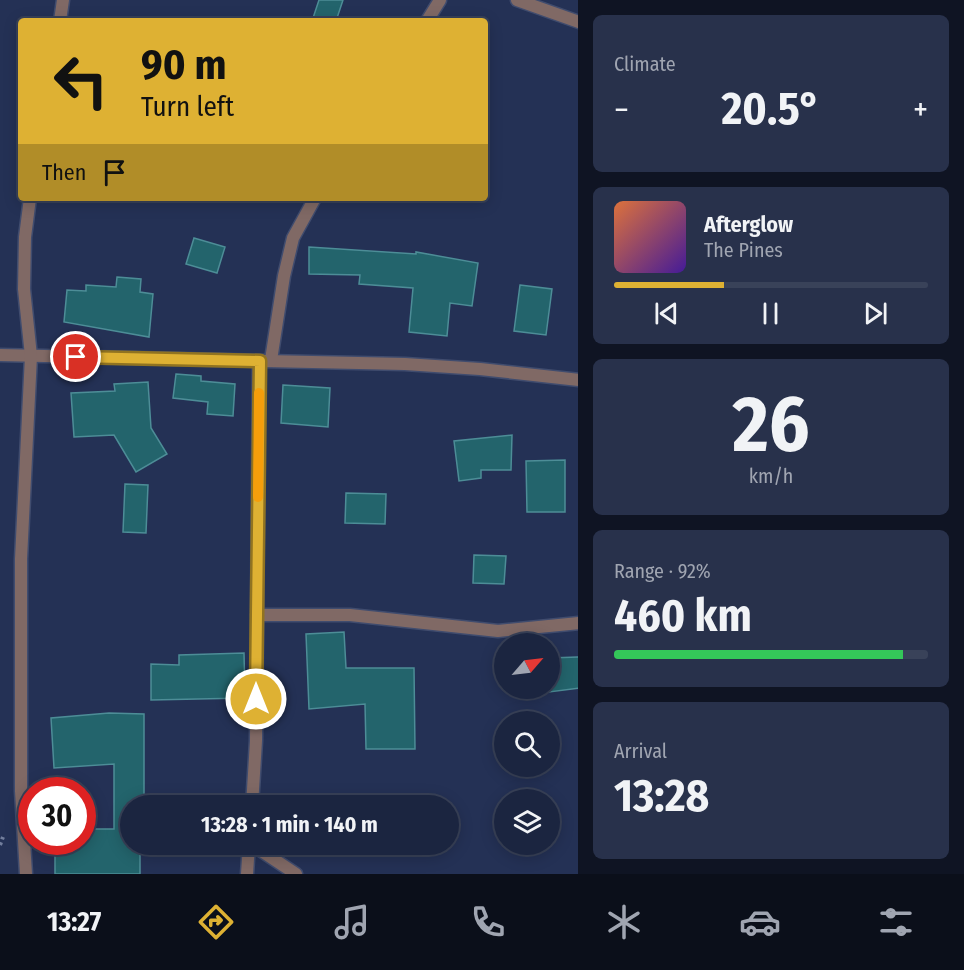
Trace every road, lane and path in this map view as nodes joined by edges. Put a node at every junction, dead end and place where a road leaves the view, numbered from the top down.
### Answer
1 (63, 0) edge
2 (440, 0) edge
3 (517, 0) edge
4 (544, 4) edge
5 (60, 18) edge
6 (429, 18) edge
7 (578, 21) edge
8 (30, 201) edge
9 (313, 201) edge
10 (0, 355) edge
11 (31, 356) junction
12 (265, 361) junction
13 (578, 380) edge
14 (257, 615) junction
15 (578, 623) edge
16 (253, 795) edge
17 (249, 855) edge
18 (267, 855) edge
19 (26, 874) edge
20 (247, 874) edge
21 (296, 874) edge

1 - 5 street
2 - 6 street
3 - 4 street
4 - 7 street
8 - 11 street
9 - 12 street
10 - 11 street
11 - 12 street
11 - 19 street
12 - 13 street
12 - 14 street
14 - 15 street
14 - 16 street
17 - 20 street
18 - 21 street

